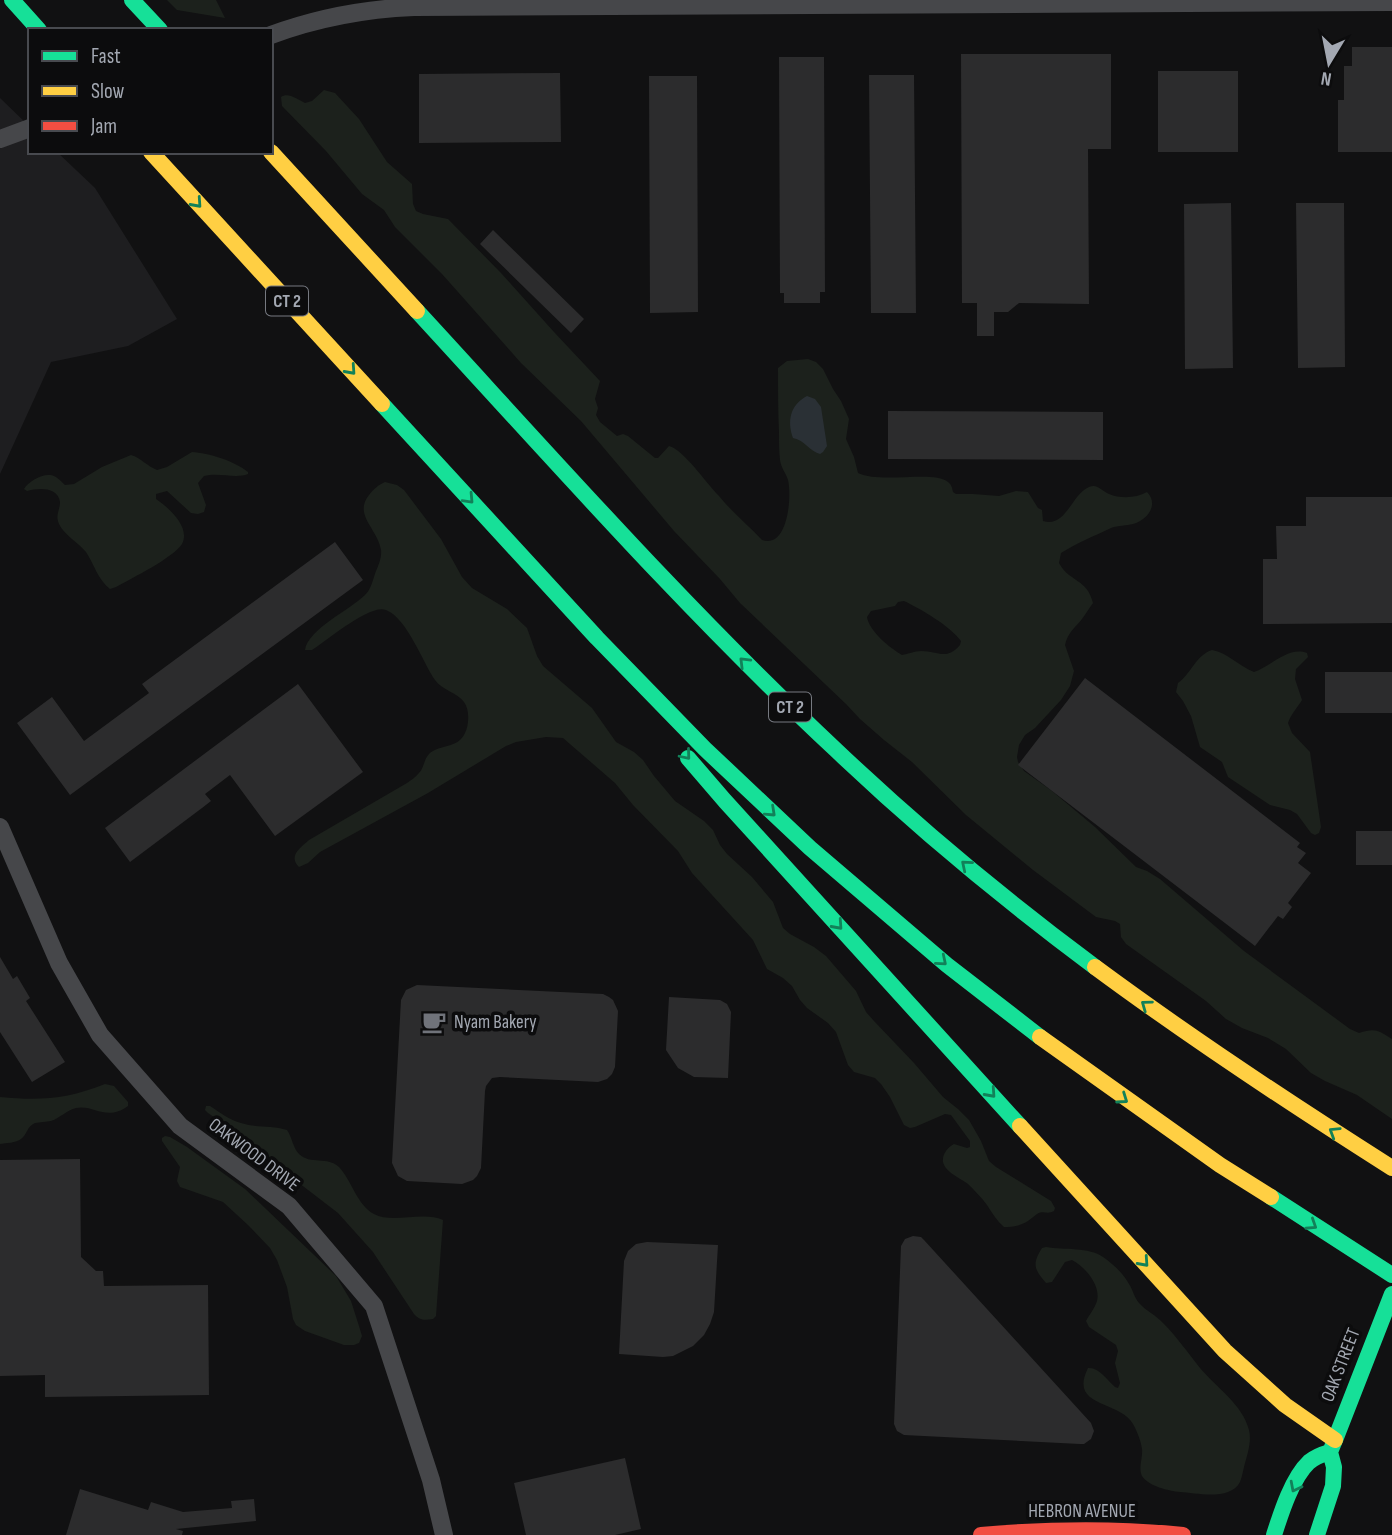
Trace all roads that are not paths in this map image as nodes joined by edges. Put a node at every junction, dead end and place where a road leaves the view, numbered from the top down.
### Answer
1 (12, 0) edge
2 (132, 0) edge
3 (1392, 2) edge
4 (37, 28) edge
5 (158, 28) edge
6 (273, 35) edge
7 (28, 129) edge
8 (0, 139) edge
9 (153, 154) edge
10 (273, 154) edge
11 (618, 660) junction
12 (0, 827) edge
13 (1392, 1168) edge
14 (1392, 1275) edge
15 (1392, 1294) edge
16 (1332, 1446) junction
17 (444, 1535) edge
18 (981, 1535) edge
19 (1183, 1535) edge
20 (1274, 1535) edge
21 (1317, 1535) edge

1 - 4 main road
2 - 5 main road
3 - 6 street
7 - 8 street
9 -> 11 main road, CT 2
13 -> 10 main road, CT 2
11 -> 14 main road, CT 2
11 -> 16 main road
12 - 17 street, OAKWOOD DRIVE
15 - 16 main road, OAK STREET
16 -> 20 main road
16 - 21 main road, OAK STREET
18 - 19 main road, HEBRON AVENUE

